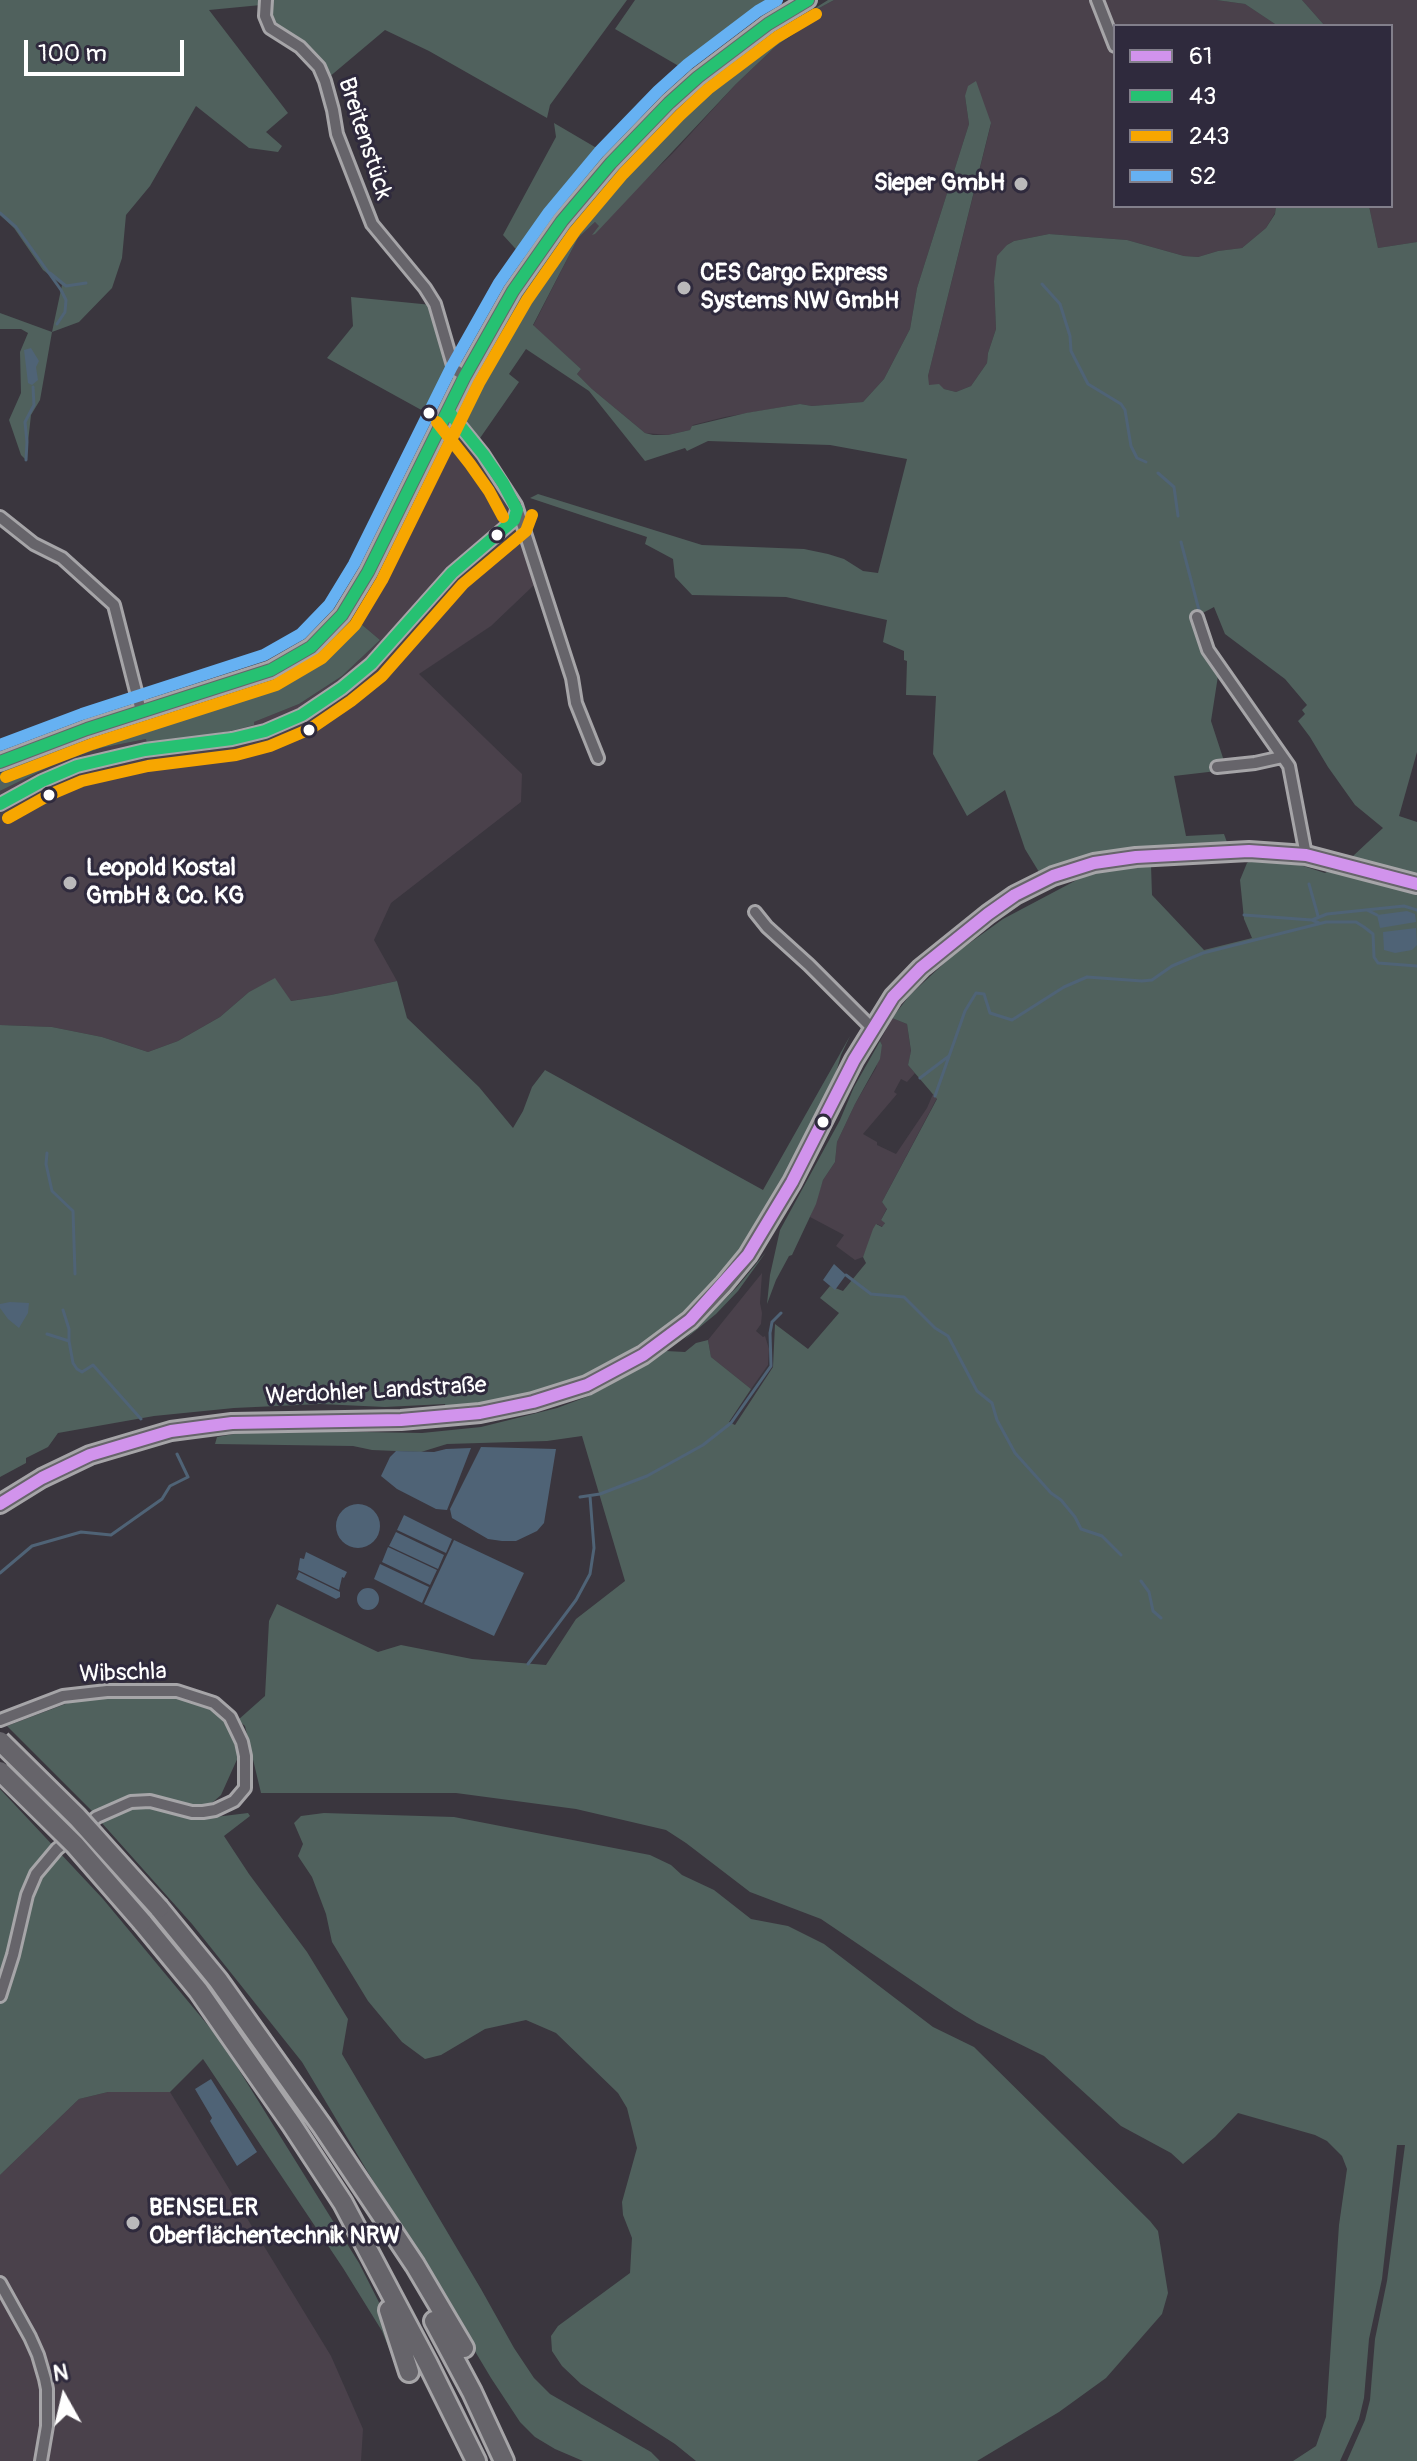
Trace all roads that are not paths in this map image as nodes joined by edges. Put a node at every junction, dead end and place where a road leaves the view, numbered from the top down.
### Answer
1 (808, 0) edge
2 (1097, 0) edge
3 (266, 2) edge
4 (1113, 41) edge
5 (465, 376) junction
6 (449, 412) junction
7 (517, 510) junction
8 (0, 517) edge
9 (1197, 617) dead end
10 (141, 711) junction
11 (1282, 757) junction
12 (598, 758) dead end
13 (0, 762) edge
14 (1217, 767) dead end
15 (0, 804) edge
16 (1306, 855) junction
17 (1417, 884) edge
18 (755, 912) dead end
19 (872, 1028) junction
20 (0, 1504) edge
21 (0, 1720) edge
22 (0, 1741) edge
23 (0, 1771) edge
24 (0, 1996) edge
25 (371, 2202) junction
26 (350, 2215) junction
27 (0, 2283) edge
28 (464, 2348) dead end
29 (409, 2372) dead end
30 (41, 2461) edge
31 (476, 2461) edge
32 (504, 2461) edge

1 - 5 main road
2 - 4 street
3 - 5 street, Breitenstück
5 - 6 main road
6 - 7 street
6 - 10 main road
7 - 12 street
7 - 15 street
8 - 10 street
9 - 11 street
10 - 13 main road
11 - 14 street
11 - 16 street
16 - 17 main road, Werdohler Landstraße
16 - 19 main road, Werdohler Landstraße
18 - 19 street
19 - 20 main road, Werdohler Landstraße
21 - 24 street, Wibschla
22 - 25 highway, bridge
23 - 26 highway, bridge
25 - 28 highway
25 - 32 highway
26 - 29 highway
26 - 31 highway
27 - 30 street

